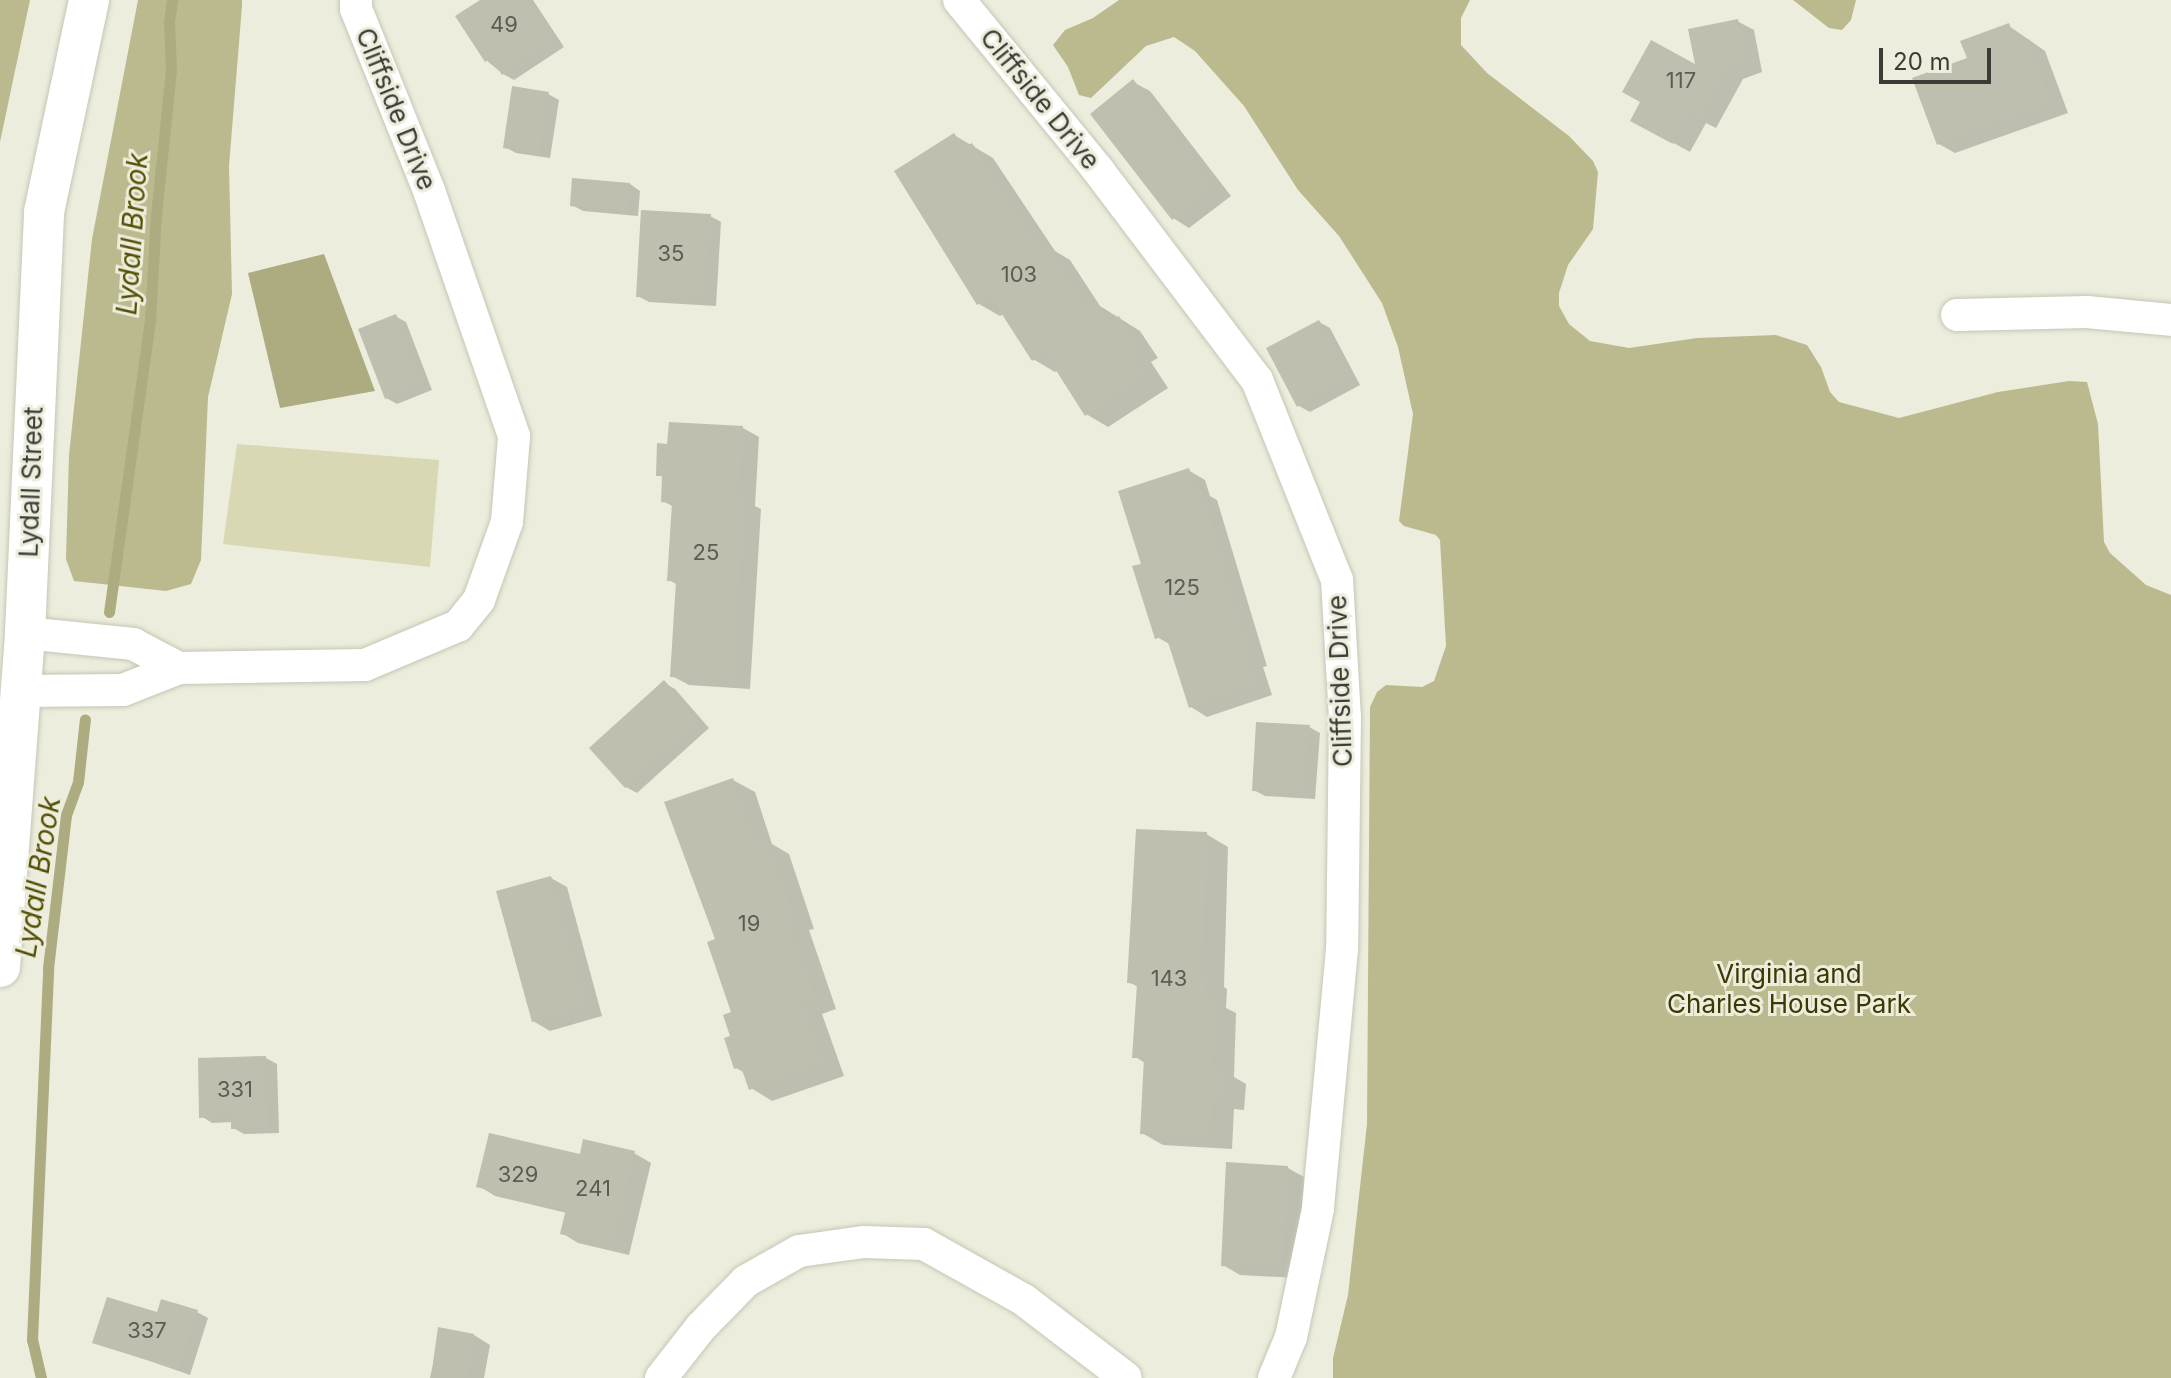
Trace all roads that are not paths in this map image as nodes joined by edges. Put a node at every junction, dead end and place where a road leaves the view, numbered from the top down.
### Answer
1 (89, 0) edge
2 (356, 0) edge
3 (959, 0) edge
4 (1957, 315) dead end
5 (2171, 320) edge
6 (25, 633) junction
7 (179, 668) junction
8 (21, 691) junction
9 (0, 967) edge
10 (661, 1378) edge
11 (1126, 1378) edge
12 (1274, 1378) edge

1 - 6 street, Lydall Street
2 - 7 street, Cliffside Drive
3 - 12 street, Cliffside Drive
4 - 5 street
6 - 7 street, Cliffside Drive
6 - 8 street, Lydall Street
7 - 8 street, Cliffside Drive
8 - 9 street, Lydall Street
10 - 11 street

